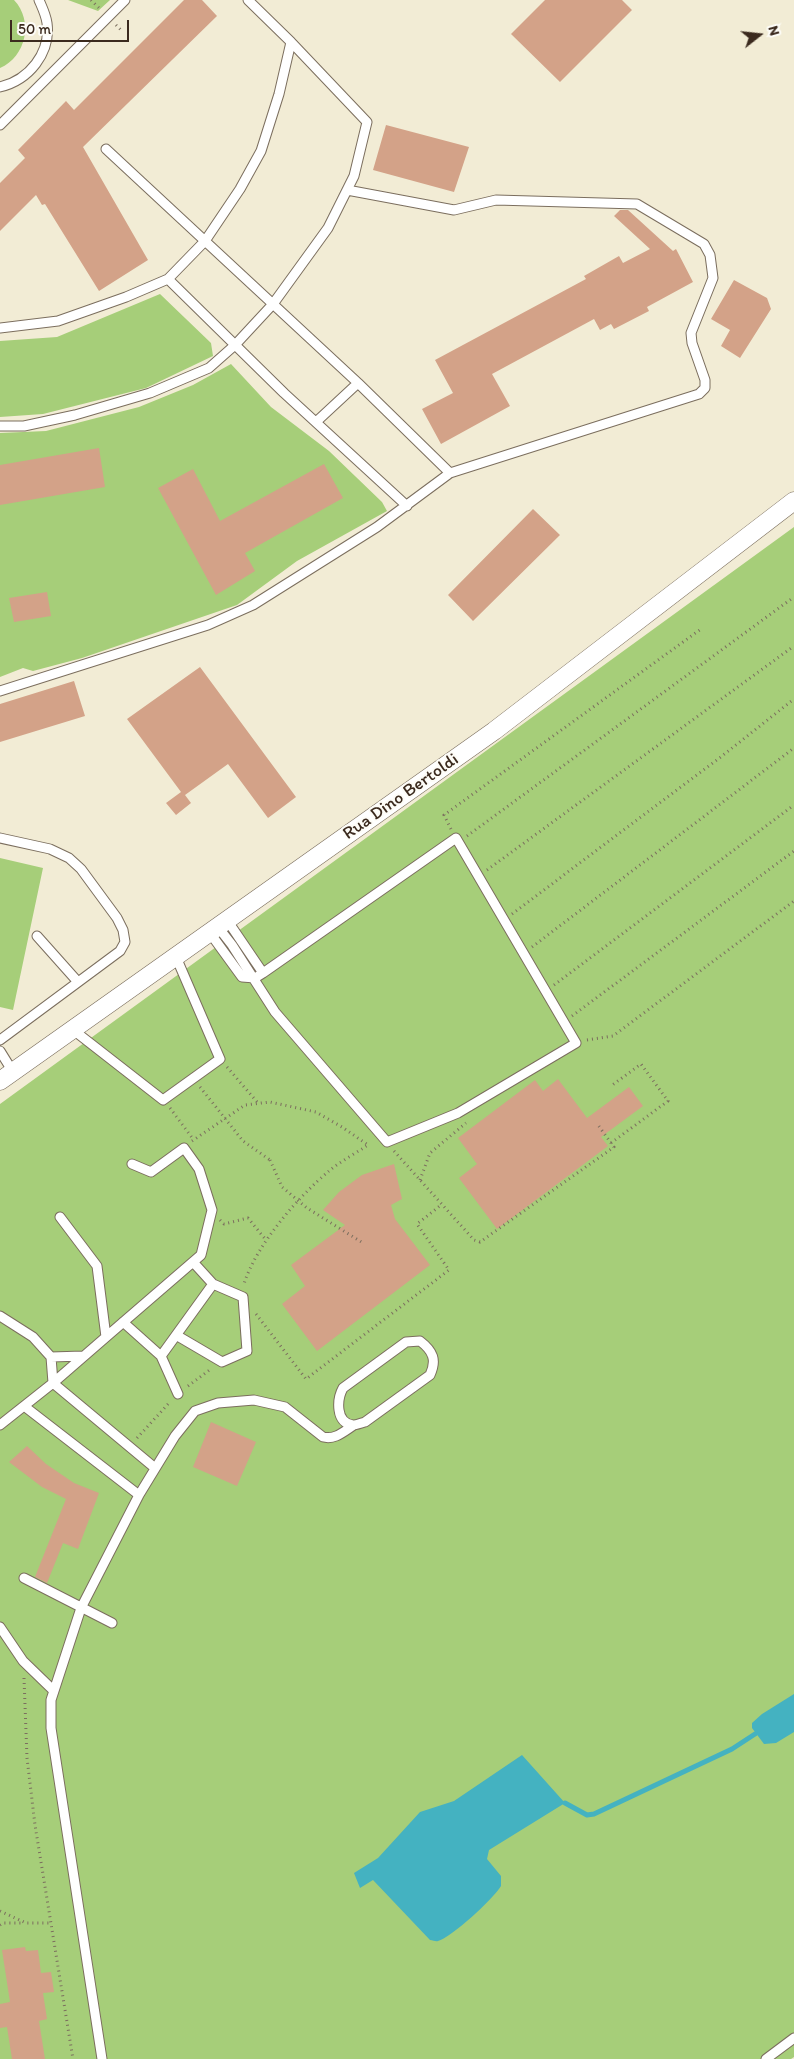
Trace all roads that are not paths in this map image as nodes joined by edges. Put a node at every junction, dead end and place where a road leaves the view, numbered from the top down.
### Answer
1 (39, 0) edge
2 (125, 0) edge
3 (248, 0) edge
4 (291, 42) junction
5 (32, 70) junction
6 (44, 81) junction
7 (0, 88) edge
8 (0, 125) edge
9 (106, 149) dead end
10 (347, 190) junction
11 (205, 241) junction
12 (168, 279) junction
13 (273, 304) junction
14 (0, 328) edge
15 (235, 345) junction
16 (358, 383) junction
17 (316, 422) junction
18 (0, 426) edge
19 (450, 473) junction
20 (794, 501) edge
21 (407, 506) junction
22 (0, 691) edge
23 (0, 838) edge
24 (218, 927) junction
25 (37, 936) dead end
26 (176, 957) junction
27 (259, 976) junction
28 (78, 982) junction
29 (72, 1029) junction
30 (0, 1040) edge
31 (0, 1051) edge
32 (6, 1076) edge
33 (132, 1164) dead end
34 (60, 1217) dead end
35 (193, 1262) junction
36 (213, 1284) junction
37 (0, 1316) edge
38 (123, 1322) junction
39 (176, 1335) junction
40 (106, 1337) junction
41 (83, 1356) junction
42 (161, 1356) junction
43 (51, 1357) junction
44 (53, 1383) junction
45 (178, 1394) dead end
46 (24, 1406) junction
47 (0, 1425) edge
48 (354, 1425) junction
49 (155, 1468) junction
50 (139, 1494) junction
51 (24, 1578) dead end
52 (82, 1608) junction
53 (112, 1623) dead end
54 (0, 1627) edge
55 (54, 1691) junction
56 (794, 2038) edge
57 (102, 2059) edge
58 (766, 2059) edge

1 - 5 lane
2 - 6 lane
3 - 4 lane
4 - 10 lane
4 - 11 lane
5 - 6 lane
5 - 7 lane
6 - 8 lane
9 - 11 lane
10 - 13 lane
10 - 19 lane
11 - 12 lane
11 - 13 lane
12 - 14 lane
12 - 15 lane
13 - 15 lane
13 - 16 lane
15 - 17 lane
15 - 18 lane
16 - 17 lane
16 - 19 lane
17 - 21 lane
19 - 21 lane
20 - 24 street, Rua Dino Bertoldi
21 - 22 lane
23 - 28 lane
24 - 26 street, Rua Dino Bertoldi
24 - 27 lane
24 - 27 lane
25 - 28 lane
26 - 29 street, Rua Dino Bertoldi
26 - 29 lane
27 - 27 lane
28 - 30 lane
29 - 32 street, Rua Dino Bertoldi
31 - 32 lane
33 - 35 lane
34 - 40 lane
35 - 36 lane
35 - 38 lane
36 - 39 lane
36 - 39 lane
37 - 43 lane
38 - 40 lane
38 - 42 lane
39 - 42 lane
40 - 41 lane
41 - 43 lane
41 - 44 lane
42 - 45 lane
43 - 44 lane
44 - 46 lane
44 - 49 lane
46 - 47 lane
46 - 50 lane
48 - 48 lane
48 - 49 lane
49 - 50 lane
50 - 52 lane
51 - 52 lane
52 - 53 lane
52 - 55 lane
54 - 55 lane
55 - 57 lane
56 - 58 lane

